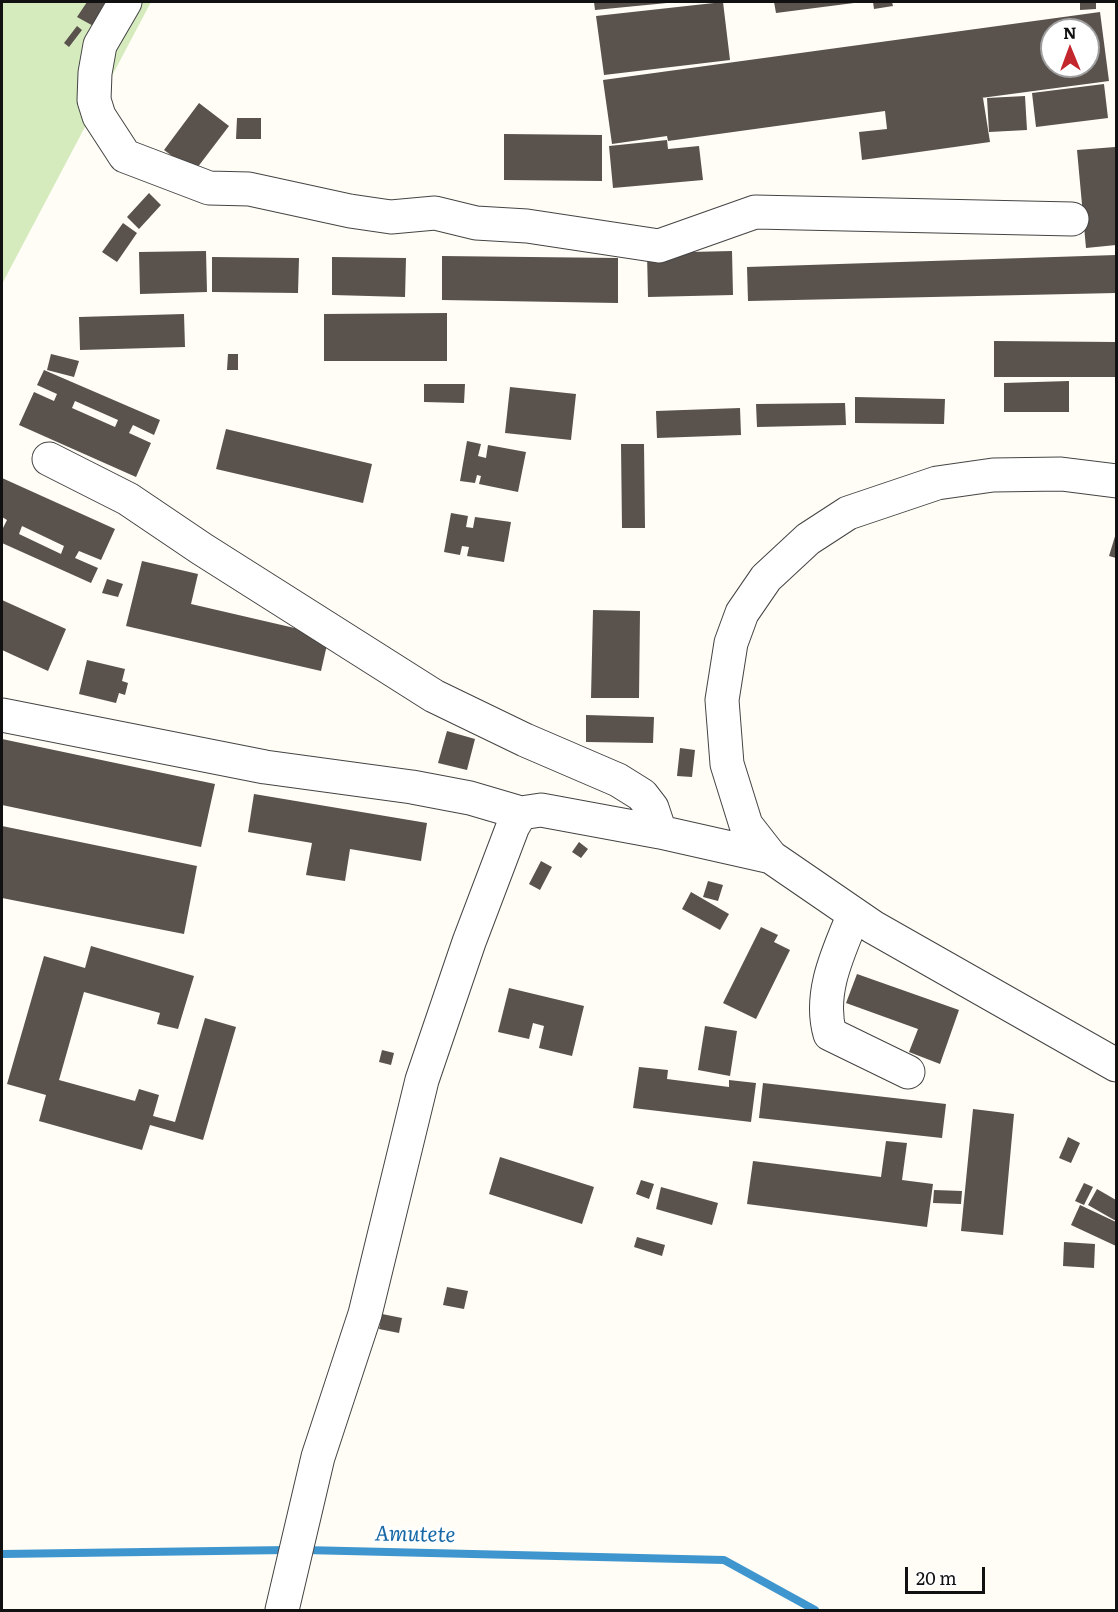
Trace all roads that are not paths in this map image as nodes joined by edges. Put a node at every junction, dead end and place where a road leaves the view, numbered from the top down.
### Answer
1 (125, 2) edge
2 (1072, 219) dead end
3 (49, 459) dead end
4 (1116, 481) edge
5 (2, 715) edge
6 (521, 813) junction
7 (660, 832) junction
8 (771, 857) junction
9 (854, 914) junction
10 (1116, 1065) edge
11 (908, 1072) dead end
12 (285, 1596) edge

1 - 2 street
3 - 7 street
4 - 8 street
5 - 6 street
6 - 7 street
6 - 12 street
7 - 8 street
8 - 9 street
9 - 10 street
9 - 11 street

